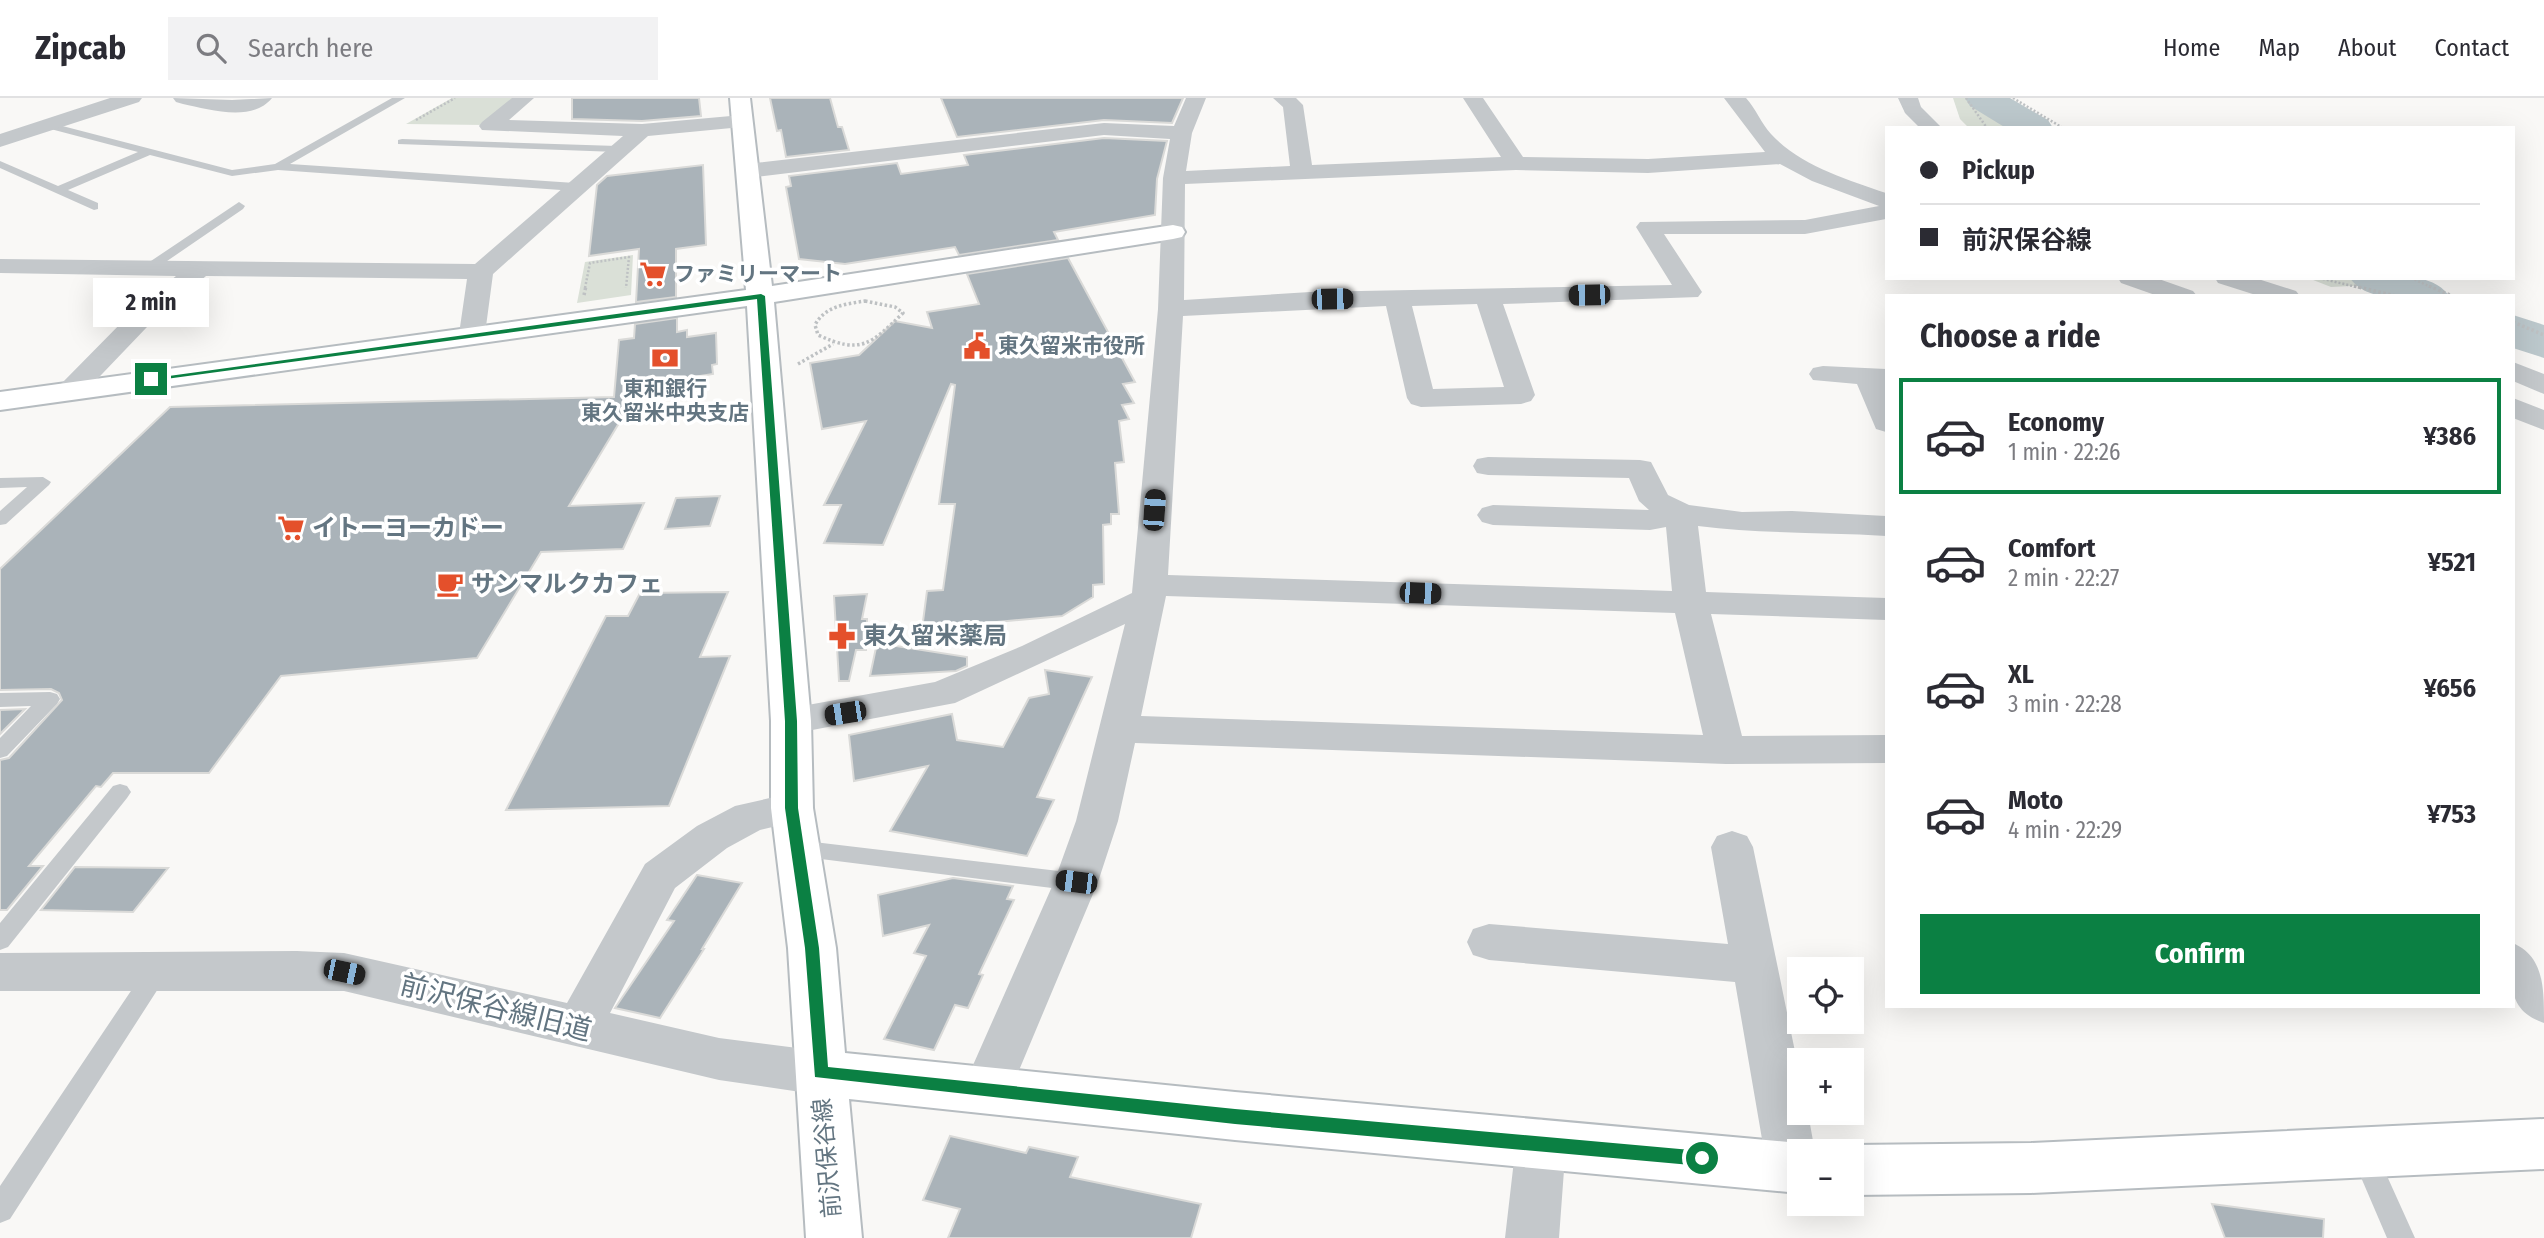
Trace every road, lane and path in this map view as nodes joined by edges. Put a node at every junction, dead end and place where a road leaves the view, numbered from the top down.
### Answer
1 (132, 98) edge
2 (183, 98) edge
3 (262, 98) edge
4 (400, 98) edge
5 (455, 98) edge
6 (524, 98) edge
7 (1196, 98) edge
8 (1283, 98) edge
9 (1473, 98) edge
10 (1734, 98) edge
11 (1908, 98) edge
12 (1966, 98) edge
13 (2012, 98) edge
14 (741, 109) edge
15 (424, 122) dead end
16 (47, 125) junction
17 (1930, 126) edge
18 (1986, 126) edge
19 (2060, 126) edge
20 (642, 130) junction
21 (1182, 132) junction
22 (0, 141) edge
23 (402, 142) dead end
24 (618, 149) junction
25 (150, 151) junction
26 (1785, 157) junction
27 (1516, 163) junction
28 (0, 164) edge
29 (278, 167) junction
30 (747, 171) junction
31 (1302, 173) junction
32 (1174, 178) junction
33 (575, 187) junction
34 (60, 189) junction
35 (1885, 201) edge
36 (94, 206) dead end
37 (239, 206) dead end
38 (1885, 212) edge
39 (1173, 232) junction
40 (0, 266) edge
41 (146, 269) junction
42 (198, 270) junction
43 (481, 272) junction
44 (2136, 280) edge
45 (2234, 280) edge
46 (2328, 280) edge
47 (2416, 280) edge
48 (626, 293) dead end
49 (2178, 294) edge
50 (2280, 294) edge
51 (2387, 294) edge
52 (2447, 294) edge
53 (761, 296) junction
54 (1488, 297) junction
55 (1397, 299) junction
56 (583, 300) dead end
57 (1171, 309) junction
58 (2515, 323) edge
59 (472, 334) junction
60 (2544, 335) edge
61 (834, 343) junction
62 (797, 365) dead end
63 (2515, 371) edge
64 (1823, 374) dead end
65 (1878, 377) edge
66 (2544, 385) edge
67 (71, 390) junction
68 (0, 401) edge
69 (1885, 417) edge
70 (1488, 466) dead end
71 (0, 483) edge
72 (1493, 514) dead end
73 (1681, 514) junction
74 (0, 520) edge
75 (1885, 526) edge
76 (1149, 592) junction
77 (1690, 602) junction
78 (1885, 609) edge
79 (0, 700) edge
80 (791, 721) junction
81 (1119, 729) junction
82 (1885, 749) edge
83 (1726, 750) junction
84 (0, 751) edge
85 (120, 792) dead end
86 (794, 828) junction
87 (1732, 847) dead end
88 (1076, 882) junction
89 (0, 940) edge
90 (1489, 942) dead end
91 (1755, 965) junction
92 (2515, 965) edge
93 (157, 971) junction
94 (0, 972) edge
95 (2544, 1003) edge
96 (579, 1027) junction
97 (821, 1073) junction
98 (987, 1090) junction
99 (1790, 1139) edge
100 (1541, 1143) junction
101 (2544, 1144) edge
102 (2364, 1153) junction
103 (1787, 1167) edge
104 (1864, 1170) edge
105 (0, 1210) edge
106 (834, 1238) edge
107 (1532, 1238) edge
108 (2401, 1238) edge

1 - 16 street
2 - 3 street
4 - 29 lane
5 - 15 path
6 - 20 street
7 - 21 street
8 - 31 street
9 - 27 street
10 - 26 street
11 - 17 street
12 - 18 path
13 - 19 path
14 - 20 street
14 - 30 street
16 - 22 street
16 - 25 lane
20 - 24 street
21 - 30 street
21 - 32 street
23 - 24 lane
24 - 33 street
25 - 29 lane
25 - 34 lane
26 - 27 street
26 - 35 street
27 - 31 street
28 - 34 lane
29 - 33 lane
30 - 53 street
31 - 32 street
32 - 39 street
33 - 43 street
34 - 36 lane
37 - 41 lane
38 - 54 street
39 - 53 street
39 - 57 street
40 - 41 street
41 - 42 street
42 - 43 street
42 - 67 street
43 - 59 street
44 - 49 street
45 - 50 street
46 - 51 path
47 - 52 path
48 - 56 path
53 - 59 street
53 - 80 street, 前沢保谷線
54 - 55 street
54 - 55 street
55 - 57 street
57 - 76 street
58 - 60 path
59 - 67 street
61 - 61 path
61 - 62 path
63 - 66 street
64 - 65 street
65 - 69 street
67 - 68 street
70 - 73 street
71 - 74 lane
72 - 73 street
73 - 75 street
73 - 77 street
76 - 77 street
76 - 80 street
76 - 81 street
77 - 78 street
77 - 83 street
79 - 84 lane
80 - 86 street, 前沢保谷線
81 - 83 street
81 - 88 street
82 - 83 street
85 - 89 lane
86 - 88 lane
86 - 96 street
86 - 97 street, 前沢保谷線
87 - 91 street
88 - 98 street
90 - 91 street
91 - 99 street
92 - 95 street
93 - 94 street, 前沢保谷線旧道
93 - 96 street, 前沢保谷線旧道
93 - 105 lane
96 - 97 street, 前沢保谷線旧道
97 - 98 street
97 - 106 street, 前沢保谷線
98 - 100 street
100 - 103 street
100 - 107 street
101 - 102 street
102 - 104 street
102 - 108 lane

